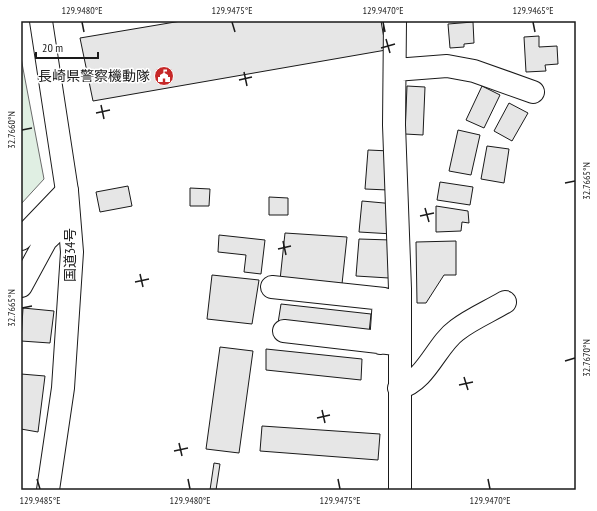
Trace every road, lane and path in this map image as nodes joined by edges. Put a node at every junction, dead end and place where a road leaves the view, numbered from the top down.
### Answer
1 (41, 21) edge
2 (395, 21) edge
3 (394, 70) junction
4 (533, 92) dead end
5 (67, 191) junction
6 (69, 218) junction
7 (21, 239) edge
8 (21, 286) edge
9 (272, 287) dead end
10 (505, 302) dead end
11 (284, 331) dead end
12 (390, 344) junction
13 (399, 388) junction
14 (48, 490) edge
15 (400, 490) edge

1 - 5 main road, 国道34号
2 - 3 main road
3 - 4 main road
3 - 12 main road
5 - 6 main road, 国道34号
5 - 7 main road
6 - 8 main road
6 - 14 main road, 国道34号
9 - 12 main road
10 - 13 main road
11 - 12 main road
12 - 13 main road
13 - 15 main road

